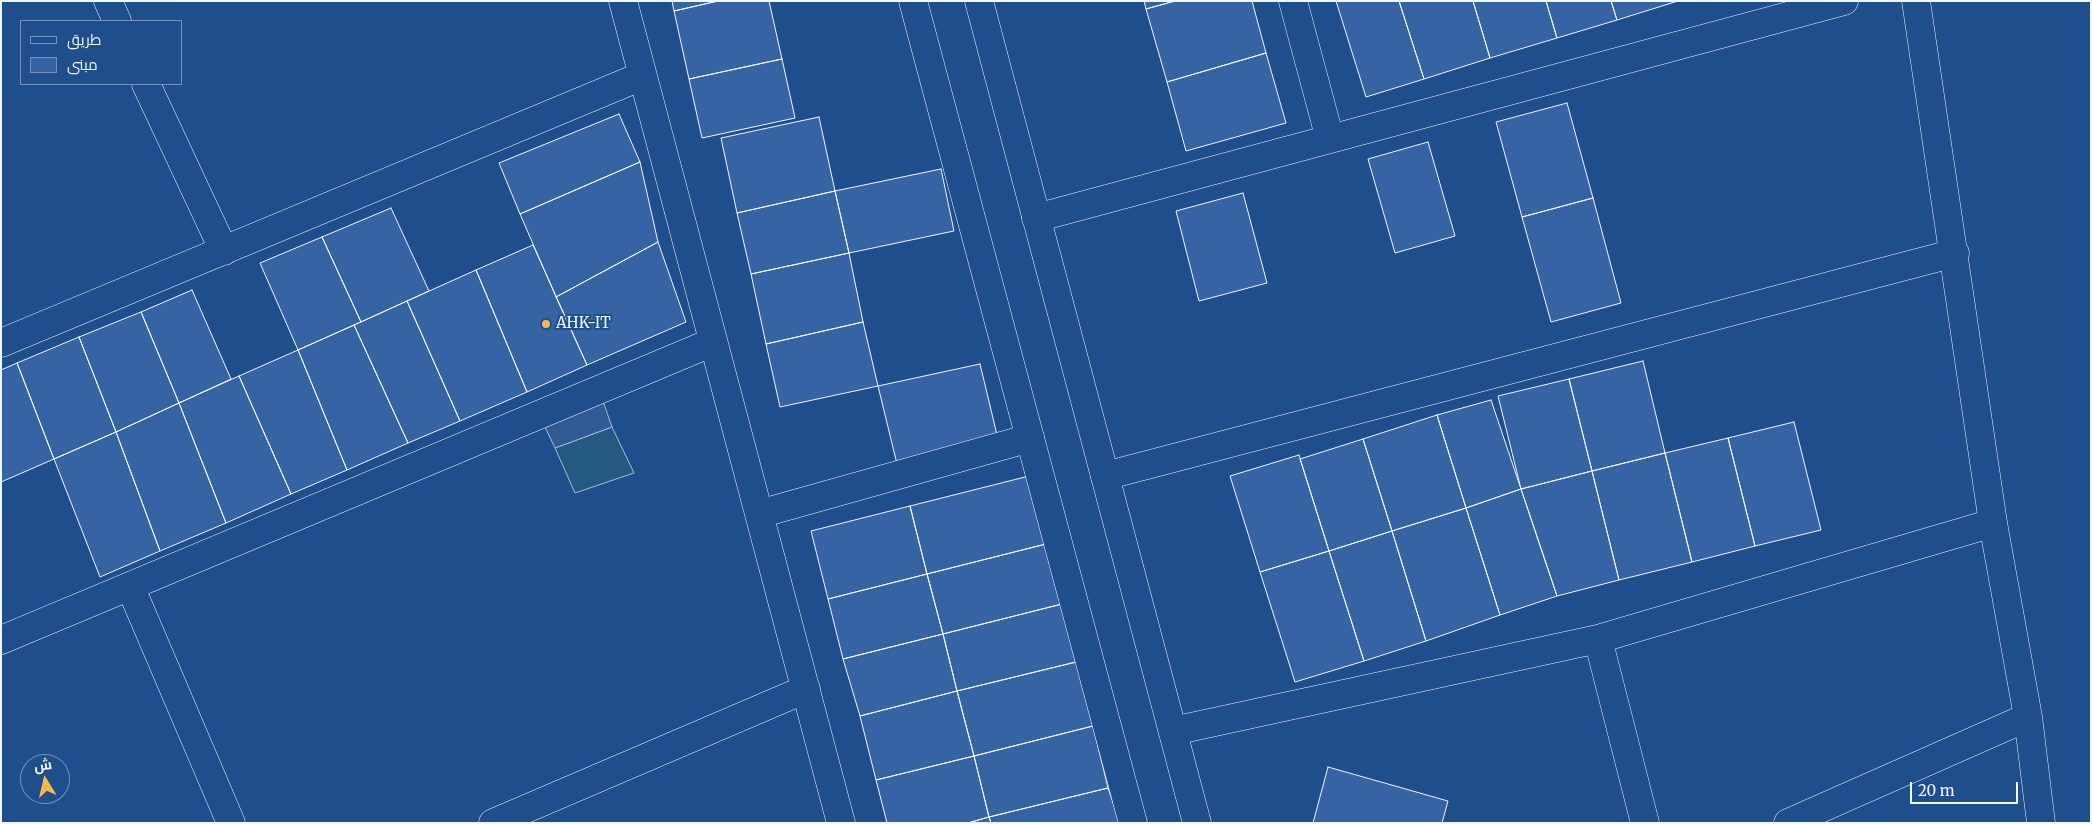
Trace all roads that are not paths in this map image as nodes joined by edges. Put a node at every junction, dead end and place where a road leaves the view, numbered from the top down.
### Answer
1 (108, 1) edge
2 (622, 1) edge
3 (913, 1) edge
4 (979, 1) edge
5 (1293, 1) edge
6 (1844, 1) edge
7 (1916, 1) edge
8 (117, 20) edge
9 (642, 76) junction
10 (146, 85) edge
11 (1330, 139) junction
12 (1036, 218) junction
13 (224, 251) junction
14 (1955, 253) junction
15 (713, 342) junction
16 (1, 343) edge
17 (1030, 438) junction
18 (1105, 476) junction
19 (759, 514) junction
20 (1993, 523) junction
21 (130, 586) junction
22 (1598, 639) junction
23 (1, 640) edge
24 (806, 689) junction
25 (2028, 717) junction
26 (1173, 731) junction
27 (231, 823) edge
28 (493, 823) edge
29 (841, 823) edge
30 (1133, 823) edge
31 (1197, 823) edge
32 (1646, 823) edge
33 (1788, 823) edge
34 (2041, 823) edge

1 - 8 street
2 - 9 street
3 - 17 street
4 - 12 street
5 - 11 street
6 - 11 street
7 - 14 street
9 - 13 street
9 - 15 street
10 - 13 street
11 - 12 street
12 - 18 street
13 - 16 street
14 - 18 street
14 - 20 street
15 - 19 street
15 - 21 street
17 - 19 street
17 - 30 street
18 - 26 street
19 - 24 street
20 - 22 street
20 - 25 street
21 - 23 street
21 - 27 street
22 - 26 street
22 - 32 street
24 - 28 street
24 - 29 street
25 - 33 street
25 - 34 street
26 - 31 street

